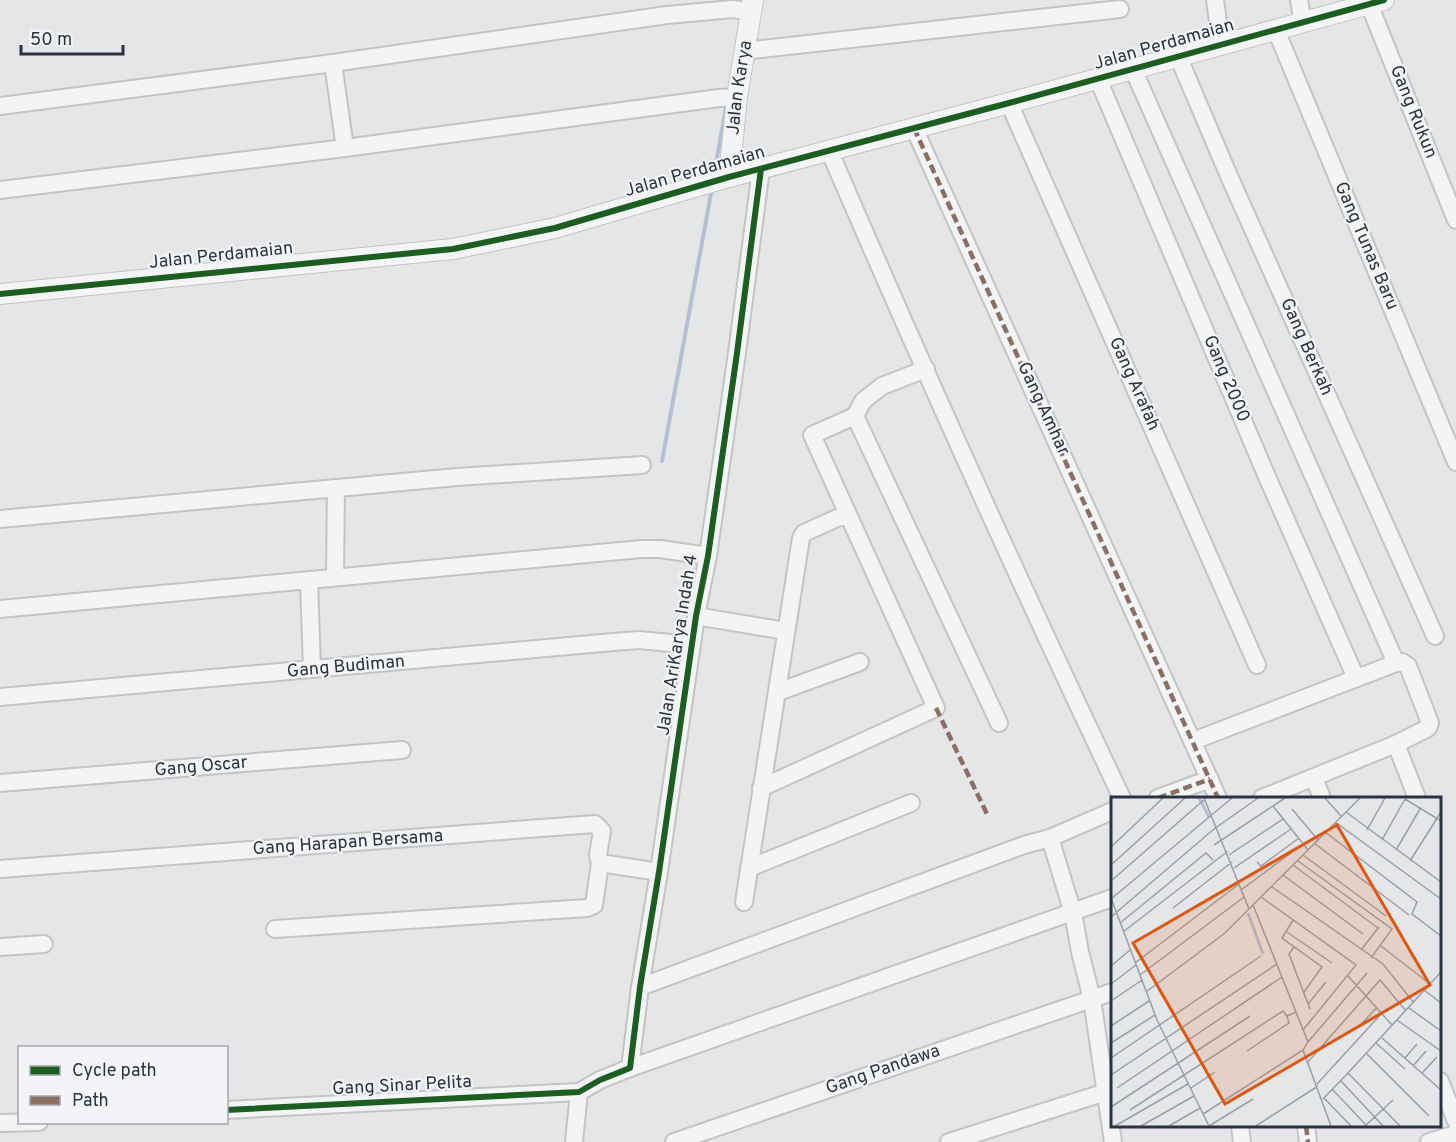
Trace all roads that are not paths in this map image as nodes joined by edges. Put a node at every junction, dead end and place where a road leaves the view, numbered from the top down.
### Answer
1 (1215, 0) edge
2 (1299, 0) edge
3 (1377, 2) edge
4 (745, 8) edge
5 (1120, 9) dead end
6 (1303, 22) junction
7 (1276, 30) junction
8 (1221, 44) junction
9 (744, 51) junction
10 (1178, 56) junction
11 (333, 63) junction
12 (1133, 69) junction
13 (1098, 79) junction
14 (729, 98) junction
15 (1009, 103) junction
16 (0, 106) edge
17 (914, 128) junction
18 (345, 148) junction
19 (829, 150) junction
20 (760, 169) junction
21 (725, 175) junction
22 (0, 190) edge
23 (1456, 220) edge
24 (0, 294) edge
25 (926, 369) junction
26 (855, 416) junction
27 (1456, 462) edge
28 (642, 465) dead end
29 (336, 488) junction
30 (848, 516) junction
31 (0, 519) edge
32 (708, 556) junction
33 (335, 577) junction
34 (309, 579) junction
35 (0, 609) edge
36 (696, 616) junction
37 (786, 631) junction
38 (1436, 636) dead end
39 (692, 645) junction
40 (860, 662) dead end
41 (1396, 663) junction
42 (1257, 665) dead end
43 (312, 669) junction
44 (1356, 678) junction
45 (778, 692) junction
46 (0, 697) edge
47 (999, 723) dead end
48 (1193, 741) junction
49 (1396, 744) junction
50 (402, 750) dead end
51 (1314, 778) junction
52 (1210, 779) junction
53 (0, 783) edge
54 (761, 788) junction
55 (1122, 797) edge
56 (1161, 797) edge
57 (1218, 797) edge
58 (1265, 797) edge
59 (1322, 797) edge
60 (1417, 797) edge
61 (911, 803) dead end
62 (1111, 812) edge
63 (1050, 838) junction
64 (600, 863) junction
65 (749, 868) junction
66 (0, 869) edge
67 (659, 872) junction
68 (1111, 899) edge
69 (744, 902) dead end
70 (1073, 913) junction
71 (275, 929) dead end
72 (44, 944) dead end
73 (0, 947) edge
74 (640, 987) junction
75 (1111, 993) edge
76 (1092, 999) junction
77 (630, 1068) junction
78 (1441, 1084) edge
79 (579, 1092) junction
80 (1106, 1092) junction
81 (228, 1110) edge
82 (1456, 1121) edge
83 (0, 1123) edge
84 (18, 1123) edge
85 (1240, 1127) edge
86 (1306, 1127) edge
87 (1456, 1134) edge
88 (574, 1142) edge
89 (674, 1142) edge
90 (949, 1142) edge
91 (1113, 1142) edge
92 (1242, 1142) edge
93 (1308, 1142) edge
94 (1429, 1142) edge

1 - 8 street
2 - 6 street
3 - 6 street, Jalan Perdamaian
3 - 23 street, Gang Rukun
4 - 9 street, Jalan Karya
4 - 11 street
5 - 9 street
6 - 7 street, Jalan Perdamaian
7 - 8 street, Jalan Perdamaian
7 - 27 street, Gang Tunas Baru
8 - 10 street, Jalan Perdamaian
9 - 14 street, Jalan Karya
10 - 12 street, Jalan Perdamaian
10 - 38 street, Gang Berkah
11 - 16 street
11 - 18 street
12 - 13 street, Jalan Perdamaian
12 - 41 street
13 - 15 street, Jalan Perdamaian
13 - 44 street, Gang 2000
14 - 18 street
14 - 21 street, Jalan Karya
15 - 17 street, Jalan Perdamaian
15 - 42 street, Gang Arafah
17 - 19 street, Jalan Perdamaian
17 - 48 street, Gang Amhar
18 - 22 street
19 - 20 street, Jalan Perdamaian
19 - 25 street
20 - 21 street, Jalan Perdamaian
20 - 32 street, Jalan AriKarya Indah 4
21 - 24 street, Jalan Perdamaian
25 - 26 street
25 - 55 street
26 - 30 street
26 - 47 street
28 - 29 street
29 - 31 street
29 - 33 street
30 - 37 street
30 - 54 street
32 - 33 street
32 - 36 street, Jalan AriKarya Indah 4
33 - 34 street
34 - 35 street
34 - 43 street
36 - 37 street
36 - 39 street, Jalan AriKarya Indah 4
37 - 45 street
39 - 43 street, Gang Budiman
39 - 67 street, Jalan AriKarya Indah 4
40 - 45 street
41 - 44 street
41 - 49 street
43 - 46 street, Gang Budiman
44 - 48 street
45 - 54 street
48 - 52 street, Gang Amhar
49 - 51 street
49 - 60 street
50 - 53 street, Gang Oscar
51 - 58 street
51 - 59 street
52 - 56 street
52 - 57 street, Gang Amhar
54 - 65 street
61 - 65 street
62 - 63 street
63 - 70 street
63 - 74 street
64 - 66 street, Gang Harapan Bersama
64 - 67 street
64 - 71 street, Gang Harapan Bersama
65 - 69 street
67 - 74 street, Jalan AriKarya Indah 4
68 - 70 street
70 - 76 street
70 - 77 street
72 - 73 street
74 - 77 street, Jalan AriKarya Indah 4
75 - 76 street, Gang Pandawa
76 - 80 street
76 - 89 street, Gang Pandawa
77 - 79 street
78 - 82 street
79 - 81 street, Gang Sinar Pelita
79 - 88 street
80 - 90 street
80 - 91 street
83 - 84 street
85 - 92 street
86 - 93 street
87 - 94 street

